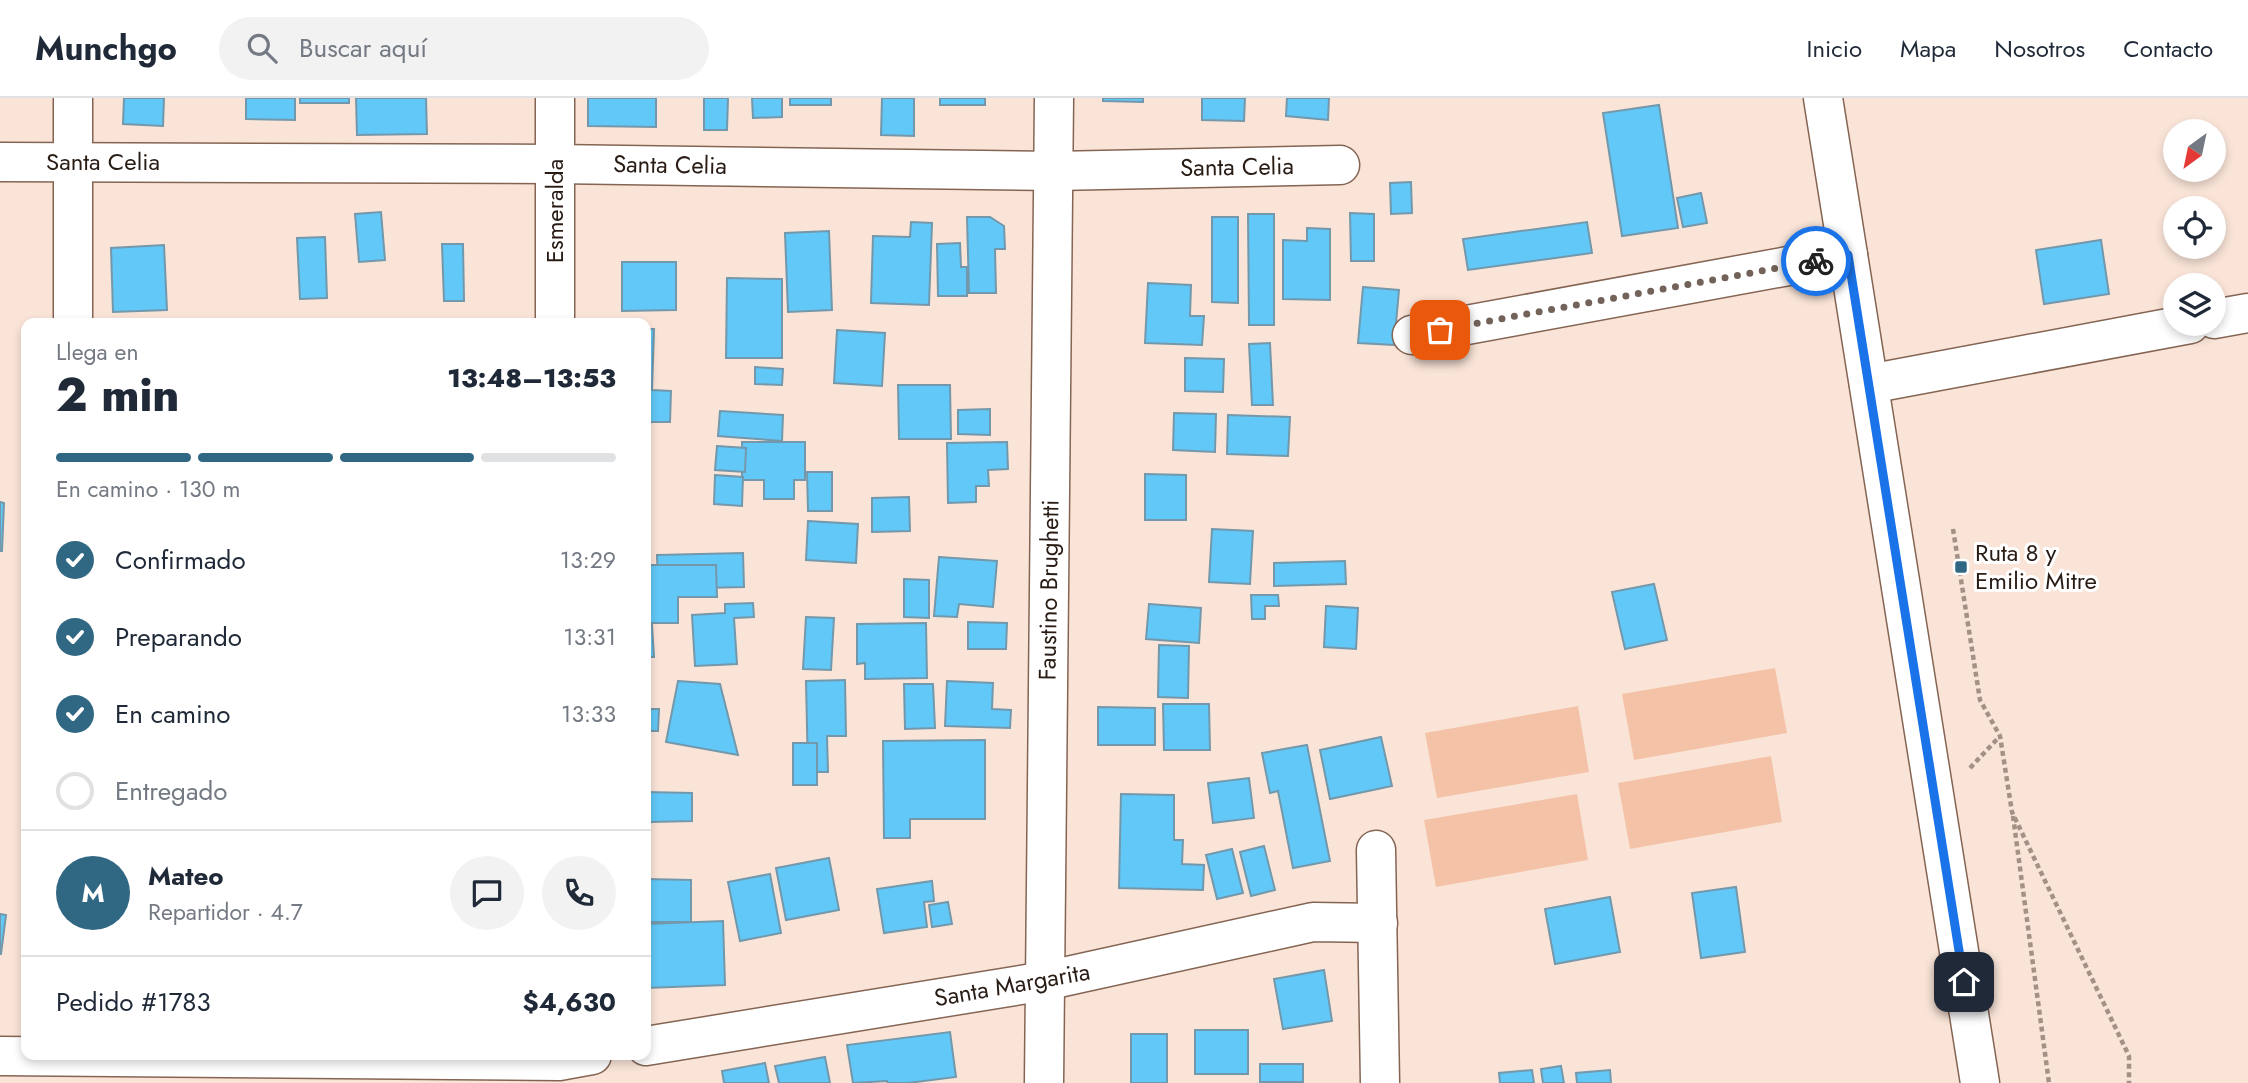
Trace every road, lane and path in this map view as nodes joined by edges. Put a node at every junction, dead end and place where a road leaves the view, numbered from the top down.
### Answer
1 (73, 98) edge
2 (555, 98) edge
3 (1054, 98) edge
4 (1824, 98) edge
5 (0, 162) edge
6 (73, 162) junction
7 (554, 164) junction
8 (1340, 165) dead end
9 (1055, 171) junction
10 (1848, 255) junction
11 (2248, 313) edge
12 (2226, 317) edge
13 (73, 318) edge
14 (555, 318) edge
15 (2163, 329) edge
16 (1412, 335) dead end
17 (1869, 384) junction
18 (1953, 530) dead end
19 (2012, 812) junction
20 (1377, 850) dead end
21 (1378, 923) junction
22 (1045, 981) junction
23 (651, 1045) edge
24 (0, 1056) edge
25 (21, 1059) edge
26 (32, 1060) edge
27 (567, 1064) edge
28 (72, 1065) edge
29 (1044, 1083) edge
30 (1380, 1083) edge
31 (1980, 1083) edge
32 (2049, 1083) edge
33 (2129, 1083) edge

1 - 6 street
2 - 7 street, Esmeralda
3 - 9 street, Faustino Brughetti
4 - 10 street
5 - 6 street, Santa Celia
6 - 7 street, Santa Celia
6 - 13 street
7 - 9 street, Santa Celia
7 - 14 street, Esmeralda
8 - 9 street, Santa Celia
9 - 22 street, Faustino Brughetti
10 - 16 street
10 - 17 street
11 - 12 street
15 - 17 street
17 - 31 street
18 - 19 path
19 - 32 path
19 - 33 path
20 - 21 street
21 - 22 street, Santa Margarita
21 - 30 street
22 - 23 street, Santa Margarita
22 - 29 street, Faustino Brughetti
24 - 25 street
26 - 28 street
27 - 28 street

